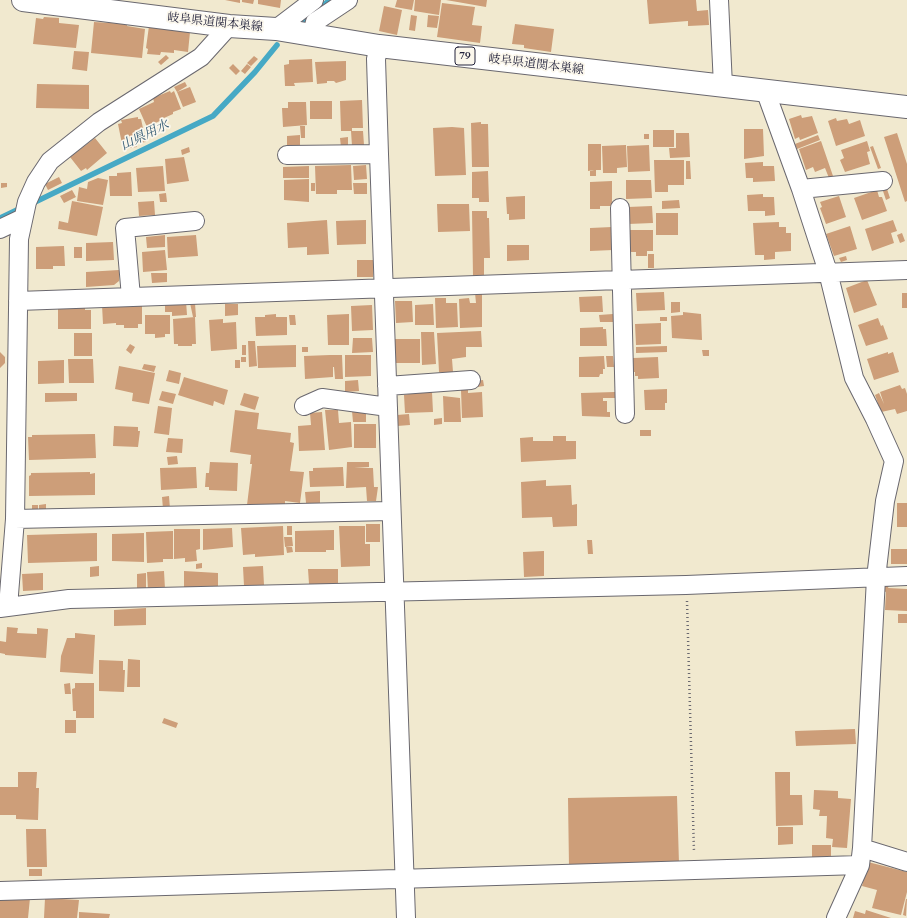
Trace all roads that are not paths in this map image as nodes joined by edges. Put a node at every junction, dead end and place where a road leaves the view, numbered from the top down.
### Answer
1 (23, 0) edge
2 (348, 0) edge
3 (720, 0) edge
4 (113, 6) edge
5 (314, 13) edge
6 (229, 26) junction
7 (276, 29) junction
8 (379, 46) junction
9 (723, 86) junction
10 (765, 90) junction
11 (907, 107) edge
12 (378, 154) junction
13 (288, 155) dead end
14 (883, 181) dead end
15 (801, 189) junction
16 (620, 208) dead end
17 (25, 210) junction
18 (195, 221) dead end
19 (0, 228) edge
20 (907, 270) edge
21 (828, 272) junction
22 (622, 280) junction
23 (384, 288) junction
24 (131, 297) junction
25 (18, 301) junction
26 (471, 380) dead end
27 (387, 386) junction
28 (8, 400) edge
29 (304, 406) dead end
30 (388, 407) junction
31 (625, 414) dead end
32 (391, 511) junction
33 (15, 519) junction
34 (907, 576) edge
35 (876, 578) junction
36 (394, 593) junction
37 (4, 607) edge
38 (861, 857) junction
39 (907, 862) edge
40 (405, 879) junction
41 (0, 891) edge
42 (406, 918) edge
43 (836, 918) edge

1 - 4 main road, 岐阜県道関本巣線 / 79
2 - 5 street
3 - 9 street
4 - 6 main road, 岐阜県道関本巣線 / 79
5 - 7 main road, 岐阜県道関本巣線 / 79
5 - 7 street
5 - 8 main road, 岐阜県道関本巣線 / 79
6 - 7 main road, 岐阜県道関本巣線 / 79
6 - 17 street
8 - 9 main road, 岐阜県道関本巣線 / 79
8 - 12 street
9 - 10 main road, 岐阜県道関本巣線 / 79
10 - 11 main road, 岐阜県道関本巣線 / 79
10 - 15 street
12 - 13 street
12 - 23 street
14 - 15 street
15 - 21 street
16 - 22 street
17 - 19 street
17 - 25 street
18 - 24 street
20 - 21 street
21 - 22 street
21 - 35 street
22 - 23 street
22 - 31 street
23 - 24 street
23 - 27 street
24 - 25 street
25 - 28 street
26 - 27 street
27 - 30 street
28 - 33 street
29 - 30 street
30 - 32 street
32 - 33 street
32 - 36 street
33 - 37 street
34 - 35 street
35 - 36 street
35 - 38 street
36 - 37 street
36 - 40 street
38 - 39 street
38 - 40 street
38 - 43 street
40 - 41 street
40 - 42 street

